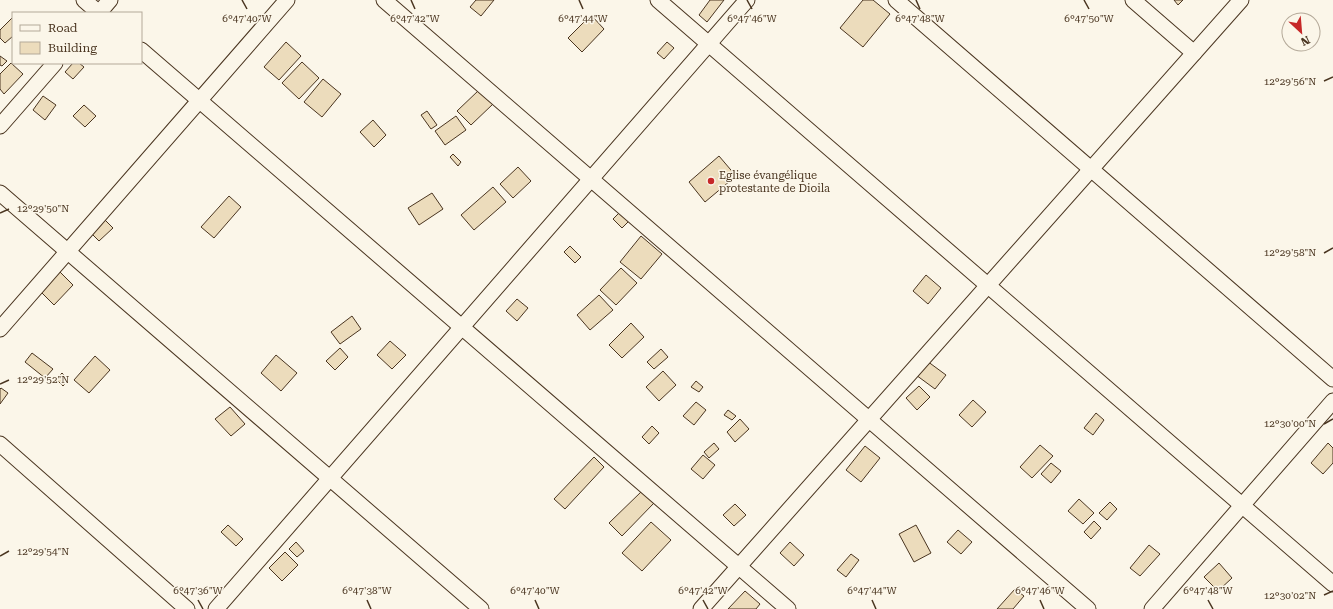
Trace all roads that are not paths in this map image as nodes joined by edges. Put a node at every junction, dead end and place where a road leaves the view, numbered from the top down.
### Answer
1 (84, 0) edge
2 (110, 0) edge
3 (287, 0) edge
4 (384, 0) edge
5 (658, 0) edge
6 (747, 0) edge
7 (896, 0) edge
8 (1133, 0) edge
9 (1241, 0) edge
10 (98, 12) edge
11 (100, 12) edge
12 (709, 44) junction
13 (142, 51) edge
14 (1194, 53) junction
15 (54, 64) edge
16 (199, 100) junction
17 (0, 126) edge
18 (1091, 169) junction
19 (591, 179) junction
20 (0, 193) edge
21 (67, 252) junction
22 (988, 286) junction
23 (462, 327) junction
24 (0, 329) edge
25 (1333, 379) edge
26 (1333, 401) edge
27 (869, 419) junction
28 (0, 444) edge
29 (330, 478) junction
30 (1242, 505) junction
31 (739, 567) junction
32 (1333, 584) edge
33 (187, 609) edge
34 (216, 609) edge
35 (481, 609) edge
36 (701, 609) edge
37 (788, 609) edge
38 (1088, 609) edge
39 (1152, 609) edge

1 - 10 street
2 - 11 street
3 - 16 street
4 - 19 street
5 - 12 street
6 - 12 street
7 - 18 street
8 - 14 street
9 - 14 street
12 - 19 street
12 - 22 street
13 - 16 street
14 - 18 street
15 - 17 street
16 - 21 street
16 - 23 street
18 - 22 street
18 - 25 street
19 - 23 street
19 - 27 street
20 - 21 street
21 - 24 street
21 - 29 street
22 - 27 street
22 - 30 street
23 - 29 street
23 - 31 street
26 - 30 street
27 - 31 street
27 - 38 street
28 - 33 street
29 - 34 street
29 - 35 street
30 - 32 street
30 - 39 street
31 - 36 street
31 - 37 street

